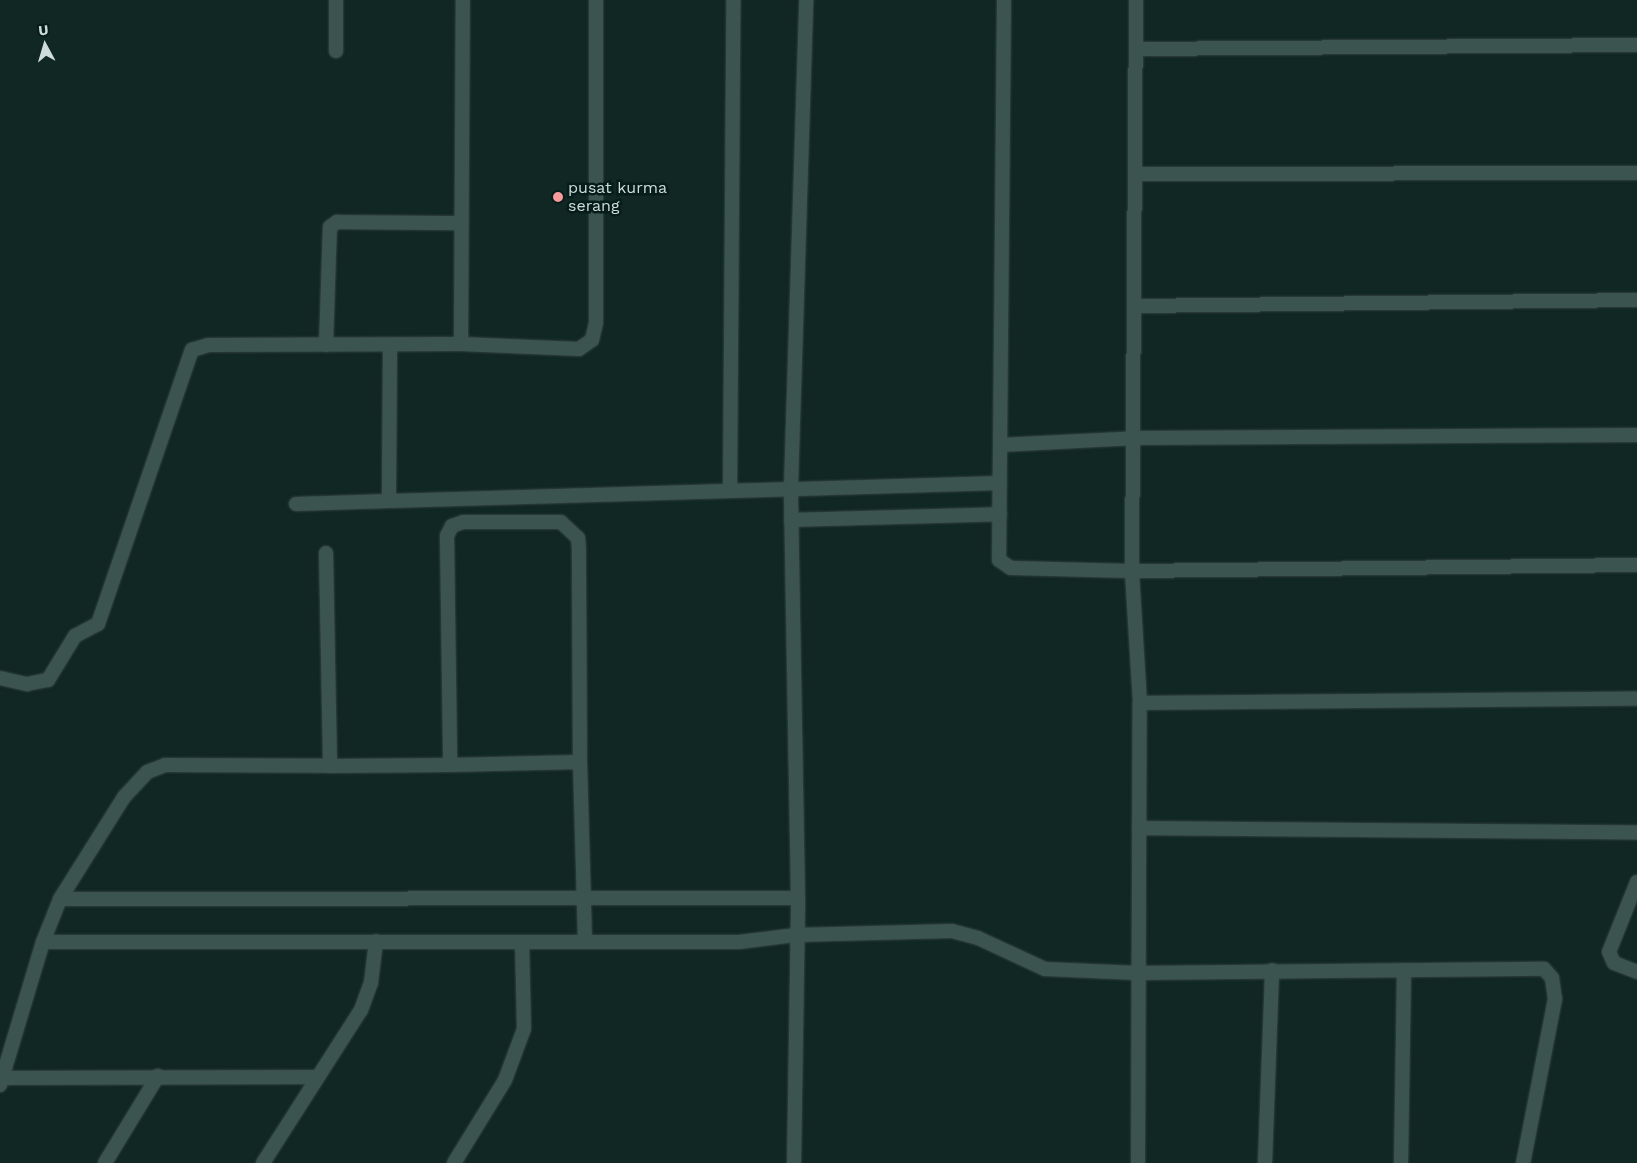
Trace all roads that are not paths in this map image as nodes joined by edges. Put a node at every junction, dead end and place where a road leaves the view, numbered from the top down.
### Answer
1 (336, 0) edge
2 (463, 0) edge
3 (596, 0) edge
4 (733, 0) edge
5 (806, 0) edge
6 (1004, 0) edge
7 (1136, 0) edge
8 (1637, 45) edge
9 (1136, 49) junction
10 (336, 51) dead end
11 (1637, 173) edge
12 (1137, 174) junction
13 (460, 224) junction
14 (1637, 300) edge
15 (1134, 306) junction
16 (461, 344) junction
17 (326, 345) junction
18 (390, 347) junction
19 (1637, 435) edge
20 (1136, 438) junction
21 (1000, 445) junction
22 (1000, 483) junction
23 (791, 486) junction
24 (730, 490) junction
25 (389, 501) junction
26 (296, 504) dead end
27 (1000, 514) junction
28 (791, 520) junction
29 (326, 553) dead end
30 (1637, 566) edge
31 (1132, 571) junction
32 (0, 678) edge
33 (1637, 698) edge
34 (1140, 703) junction
35 (580, 762) junction
36 (450, 765) junction
37 (330, 766) junction
38 (1140, 828) junction
39 (1637, 832) edge
40 (1637, 882) edge
41 (798, 898) junction
42 (60, 899) junction
43 (582, 900) junction
44 (796, 935) junction
45 (585, 939) junction
46 (376, 941) junction
47 (43, 942) junction
48 (522, 943) junction
49 (1272, 970) junction
50 (1404, 970) junction
51 (1637, 972) edge
52 (1138, 973) junction
53 (158, 1076) junction
54 (316, 1077) junction
55 (2, 1081) edge
56 (105, 1163) edge
57 (263, 1163) edge
58 (454, 1163) edge
59 (794, 1163) edge
60 (1138, 1163) edge
61 (1266, 1163) edge
62 (1401, 1163) edge
63 (1524, 1163) edge

1 - 10 street
2 - 13 street
3 - 16 street
4 - 24 street
5 - 23 street
6 - 21 street
7 - 9 street
8 - 9 street
9 - 12 street
11 - 12 street
12 - 15 street
13 - 16 street
13 - 17 street
14 - 15 street
15 - 20 street
16 - 18 street
17 - 18 street
17 - 32 street
18 - 25 street
19 - 20 street
20 - 21 street
20 - 31 street
21 - 22 street
22 - 23 street
22 - 27 street
23 - 24 street
23 - 28 street
24 - 25 street
25 - 26 street
27 - 28 street
27 - 31 street
28 - 41 street
29 - 37 street
30 - 31 street
31 - 34 street
33 - 34 street
34 - 38 street
35 - 36 street
35 - 36 street
35 - 43 street
36 - 37 street
37 - 42 street
38 - 39 street
38 - 52 street
40 - 51 street
41 - 43 street
41 - 44 street
42 - 43 street
42 - 47 street
43 - 45 street
44 - 45 street
44 - 52 street
44 - 59 street
45 - 48 street
46 - 47 street
46 - 48 street
46 - 54 street
47 - 55 street
48 - 58 street
49 - 50 street
49 - 52 street
49 - 61 street
50 - 62 street
50 - 63 street
52 - 60 street
53 - 54 street
53 - 55 street
53 - 56 street
54 - 57 street

